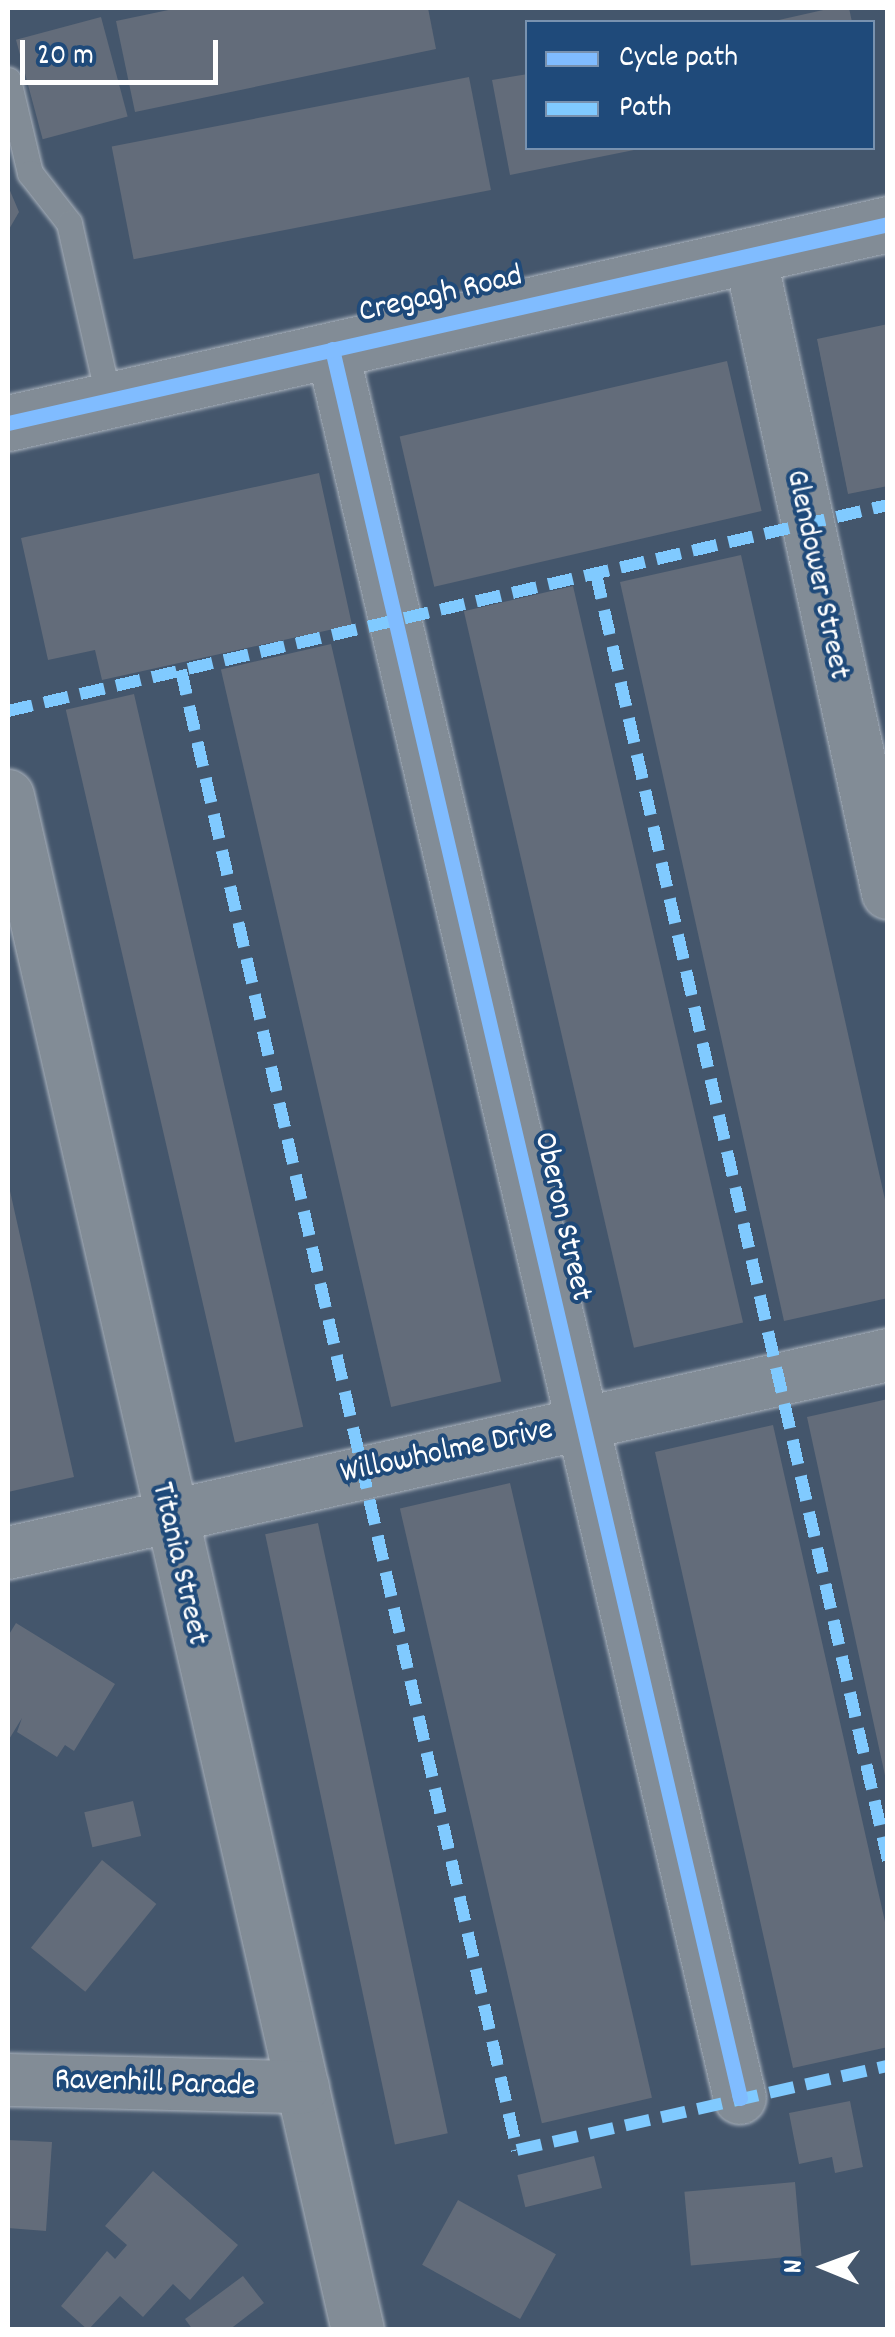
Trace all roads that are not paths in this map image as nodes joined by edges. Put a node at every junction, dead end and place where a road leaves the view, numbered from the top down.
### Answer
1 (8, 80) edge
2 (888, 224) edge
3 (750, 255) junction
4 (332, 349) junction
5 (108, 400) junction
6 (8, 423) edge
7 (8, 796) edge
8 (888, 894) edge
9 (888, 1355) edge
10 (581, 1424) junction
11 (166, 1514) junction
12 (8, 1553) edge
13 (8, 2080) edge
14 (303, 2087) junction
15 (740, 2098) dead end
16 (358, 2330) edge

1 - 5 lane
2 - 3 street, Cregagh Road
3 - 4 street, Cregagh Road
3 - 8 street, Glendower Street
4 - 5 street, Cregagh Road
4 - 10 street, Oberon Street
5 - 6 street, Cregagh Road
7 - 11 street, Titania Street
9 - 10 street, Willowholme Drive
10 - 11 street, Willowholme Drive
10 - 15 street, Oberon Street
11 - 12 street, Willowholme Drive
11 - 14 street, Titania Street
13 - 14 street, Ravenhill Parade
14 - 16 street, Titania Street

